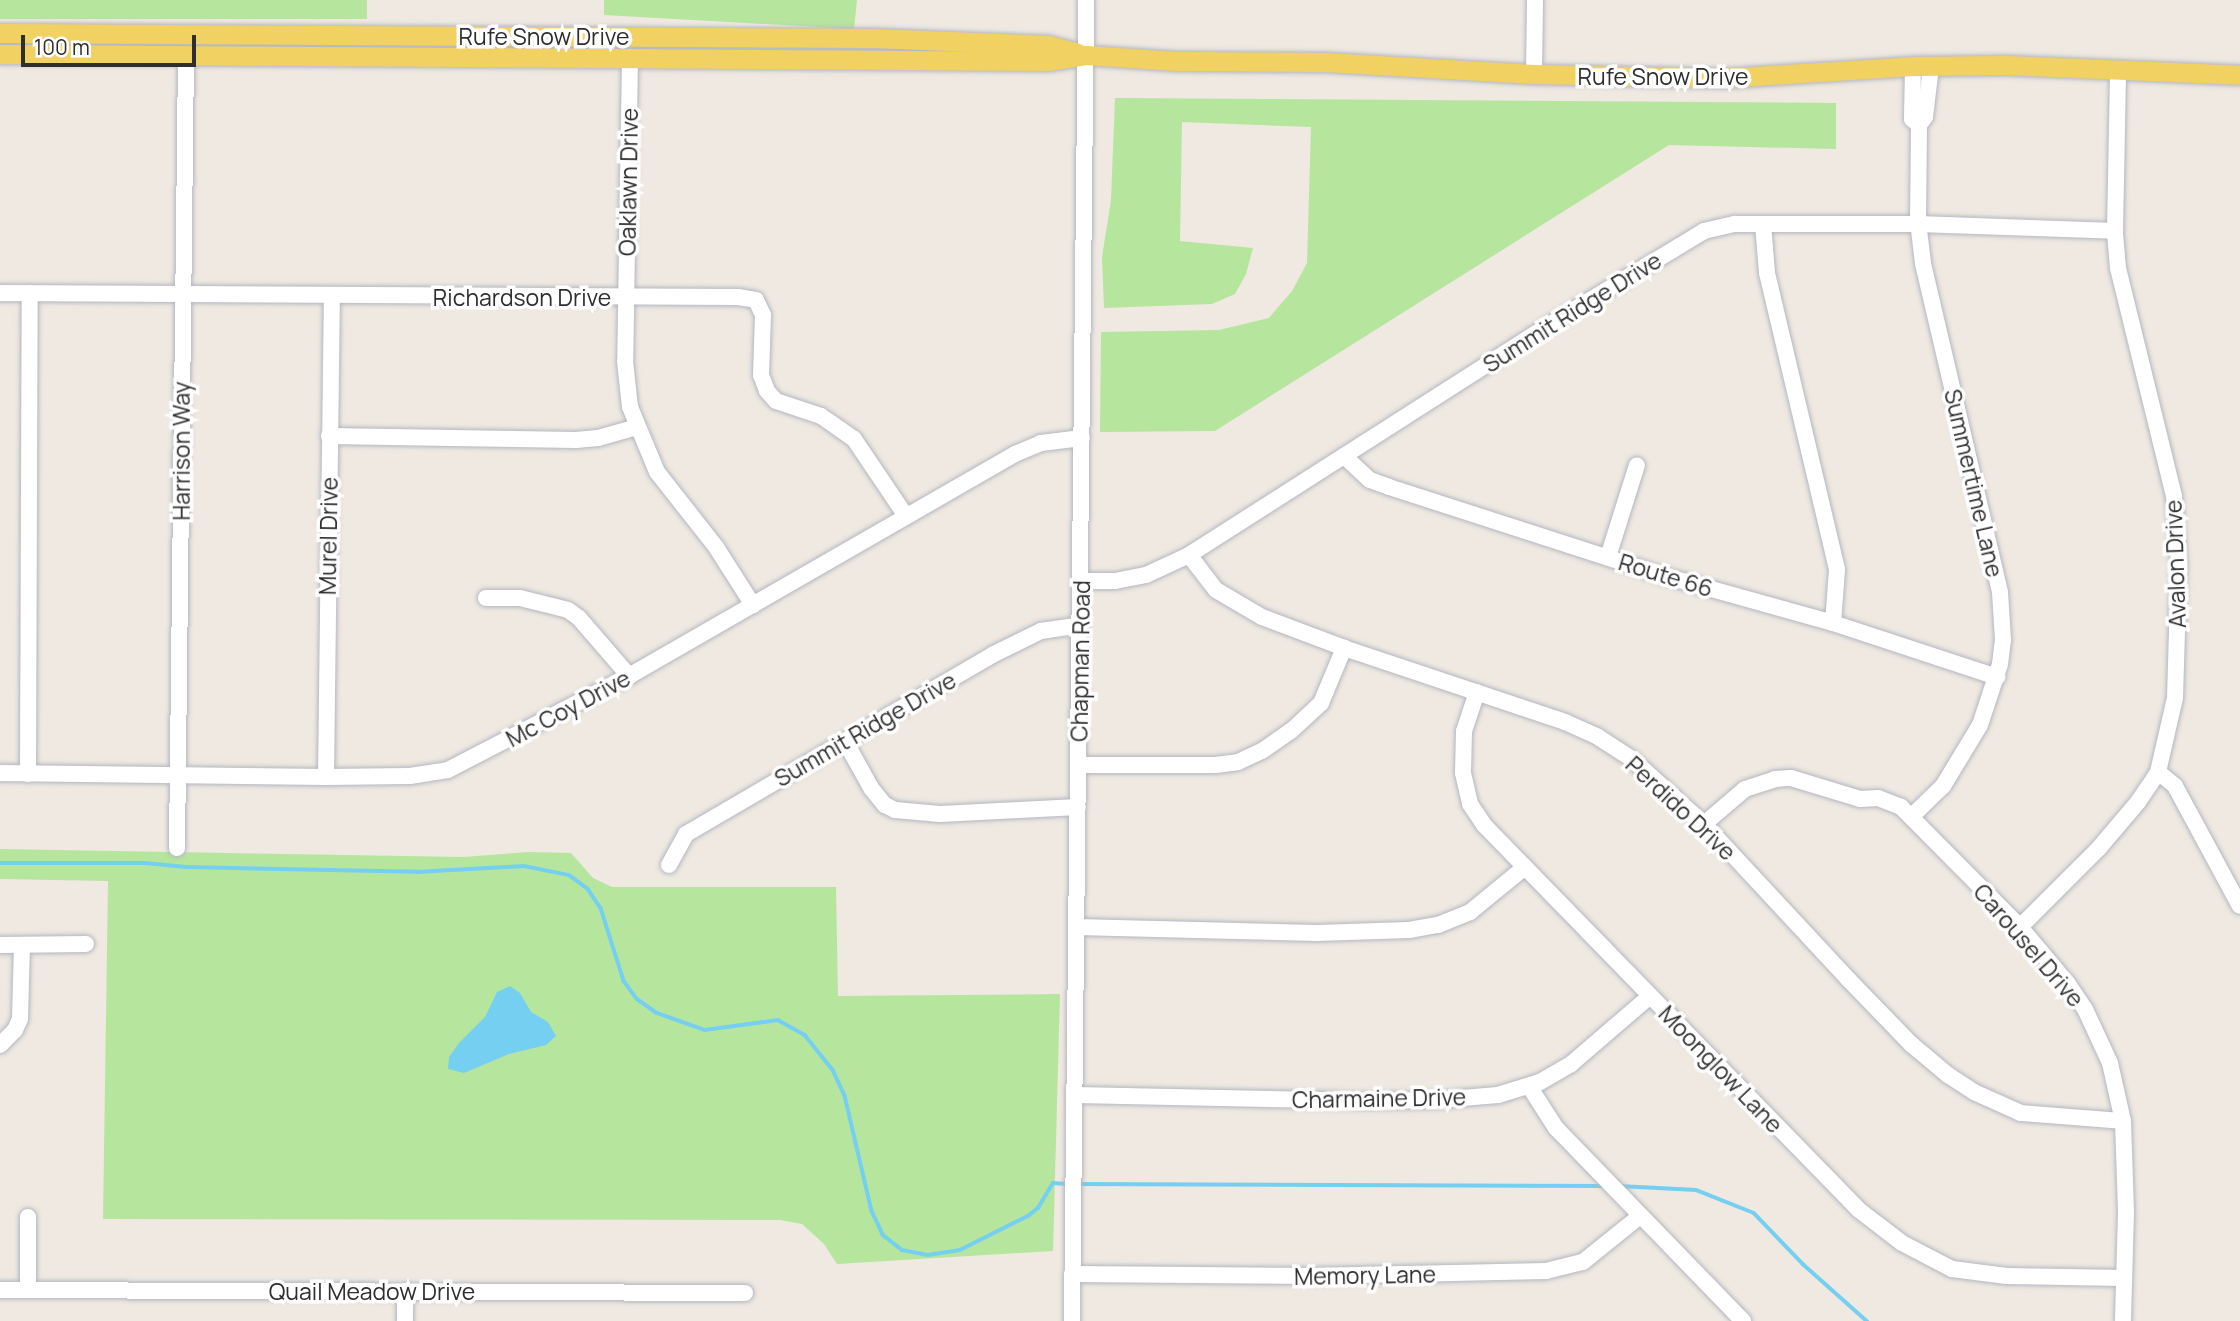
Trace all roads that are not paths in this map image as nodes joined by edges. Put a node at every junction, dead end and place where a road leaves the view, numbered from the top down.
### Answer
1 (1086, 0) edge
2 (1535, 0) edge
3 (0, 33) edge
4 (0, 54) edge
5 (186, 55) junction
6 (1086, 55) junction
7 (630, 57) junction
8 (1922, 67) junction
9 (2118, 69) junction
10 (1535, 74) junction
11 (2240, 75) edge
12 (1763, 224) junction
13 (1918, 224) junction
14 (2115, 231) junction
15 (0, 293) edge
16 (30, 293) junction
17 (181, 296) junction
18 (332, 296) junction
19 (626, 297) junction
20 (637, 427) junction
21 (329, 436) junction
22 (1082, 438) junction
23 (1344, 456) junction
24 (1637, 465) dead end
25 (906, 516) junction
26 (1189, 555) junction
27 (1608, 557) junction
28 (1081, 581) junction
29 (486, 598) dead end
30 (753, 605) junction
31 (1833, 623) junction
32 (1081, 625) junction
33 (1344, 648) junction
34 (629, 676) junction
35 (1997, 677) junction
36 (1477, 692) junction
37 (845, 741) junction
38 (1079, 765) junction
39 (2158, 772) junction
40 (0, 774) edge
41 (28, 774) junction
42 (178, 776) junction
43 (326, 777) junction
44 (1078, 807) junction
45 (1912, 816) junction
46 (1704, 824) junction
47 (177, 848) dead end
48 (669, 865) dead end
49 (1525, 867) junction
50 (2232, 872) edge
51 (2240, 906) edge
52 (1076, 927) junction
53 (2020, 928) junction
54 (86, 944) dead end
55 (0, 945) edge
56 (22, 945) junction
57 (1650, 996) junction
58 (0, 1045) edge
59 (1529, 1086) junction
60 (1075, 1095) junction
61 (2123, 1121) junction
62 (1640, 1216) junction
63 (28, 1217) dead end
64 (1072, 1273) junction
65 (2124, 1278) junction
66 (0, 1290) edge
67 (28, 1290) junction
68 (405, 1292) junction
69 (745, 1293) dead end
70 (405, 1321) edge
71 (1072, 1321) edge
72 (1743, 1321) edge
73 (2123, 1321) edge

1 - 6 street, Chapman Road
2 - 10 street
3 - 6 main road, Rufe Snow Drive
4 - 5 main road, Rufe Snow Drive
5 - 7 main road, Rufe Snow Drive
5 - 17 street, Harrison Way
6 - 7 main road, Rufe Snow Drive
6 - 10 main road, Rufe Snow Drive
6 - 22 street, Chapman Road
7 - 19 street, Oaklawn Drive
8 - 9 main road, Rufe Snow Drive
8 - 10 main road, Rufe Snow Drive
8 - 13 street, Summertime Lane
9 - 11 main road, Rufe Snow Drive
9 - 14 street, Avalon Drive
12 - 13 street, Summit Ridge Drive
12 - 23 street, Summit Ridge Drive
12 - 31 street
13 - 14 street, Summit Ridge Drive
13 - 35 street, Summertime Lane
14 - 39 street, Avalon Drive
15 - 16 street, Richardson Drive
16 - 17 street, Richardson Drive
16 - 41 street
17 - 18 street, Richardson Drive
17 - 42 street, Harrison Way
18 - 19 street, Richardson Drive
18 - 21 street, Murel Drive
19 - 20 street, Oaklawn Drive
19 - 25 street, Richardson Drive
20 - 21 street
20 - 30 street, Oaklawn Drive
21 - 43 street, Murel Drive
22 - 25 street, Mc Coy Drive
22 - 28 street, Chapman Road
23 - 26 street, Summit Ridge Drive
23 - 27 street, Route 66
24 - 27 street
25 - 30 street, Mc Coy Drive
26 - 28 street, Summit Ridge Drive
26 - 33 street, Perdido Drive
27 - 31 street, Route 66
28 - 32 street, Chapman Road
29 - 34 street
30 - 34 street, Mc Coy Drive
31 - 35 street, Route 66
32 - 37 street, Summit Ridge Drive
32 - 38 street, Chapman Road
33 - 36 street, Perdido Drive
33 - 38 street
34 - 43 street, Mc Coy Drive
35 - 45 street, Summertime Lane
36 - 46 street, Perdido Drive
36 - 49 street, Moonglow Lane
37 - 44 street
37 - 48 street, Summit Ridge Drive
38 - 44 street, Chapman Road
39 - 50 street
39 - 53 street, Avalon Drive
40 - 41 street, Mc Coy Drive
41 - 42 street, Mc Coy Drive
42 - 43 street, Mc Coy Drive
42 - 47 street, Harrison Way
44 - 52 street, Chapman Road
45 - 46 street, Carousel Drive
45 - 53 street, Carousel Drive
46 - 61 street, Perdido Drive
49 - 52 street
49 - 57 street, Moonglow Lane
50 - 51 street
52 - 60 street, Chapman Road
53 - 61 street, Carousel Drive
54 - 56 street
55 - 56 street
56 - 58 street
57 - 59 street, Charmaine Drive
57 - 65 street, Moonglow Lane
59 - 60 street, Charmaine Drive
59 - 62 street
60 - 64 street, Chapman Road
61 - 65 street, Carousel Drive
62 - 64 street, Memory Lane
62 - 72 street
63 - 67 street
64 - 71 street, Chapman Road
65 - 73 street, Carousel Drive
66 - 67 street, Quail Meadow Drive
67 - 68 street, Quail Meadow Drive
68 - 69 street, Quail Meadow Drive
68 - 70 street

